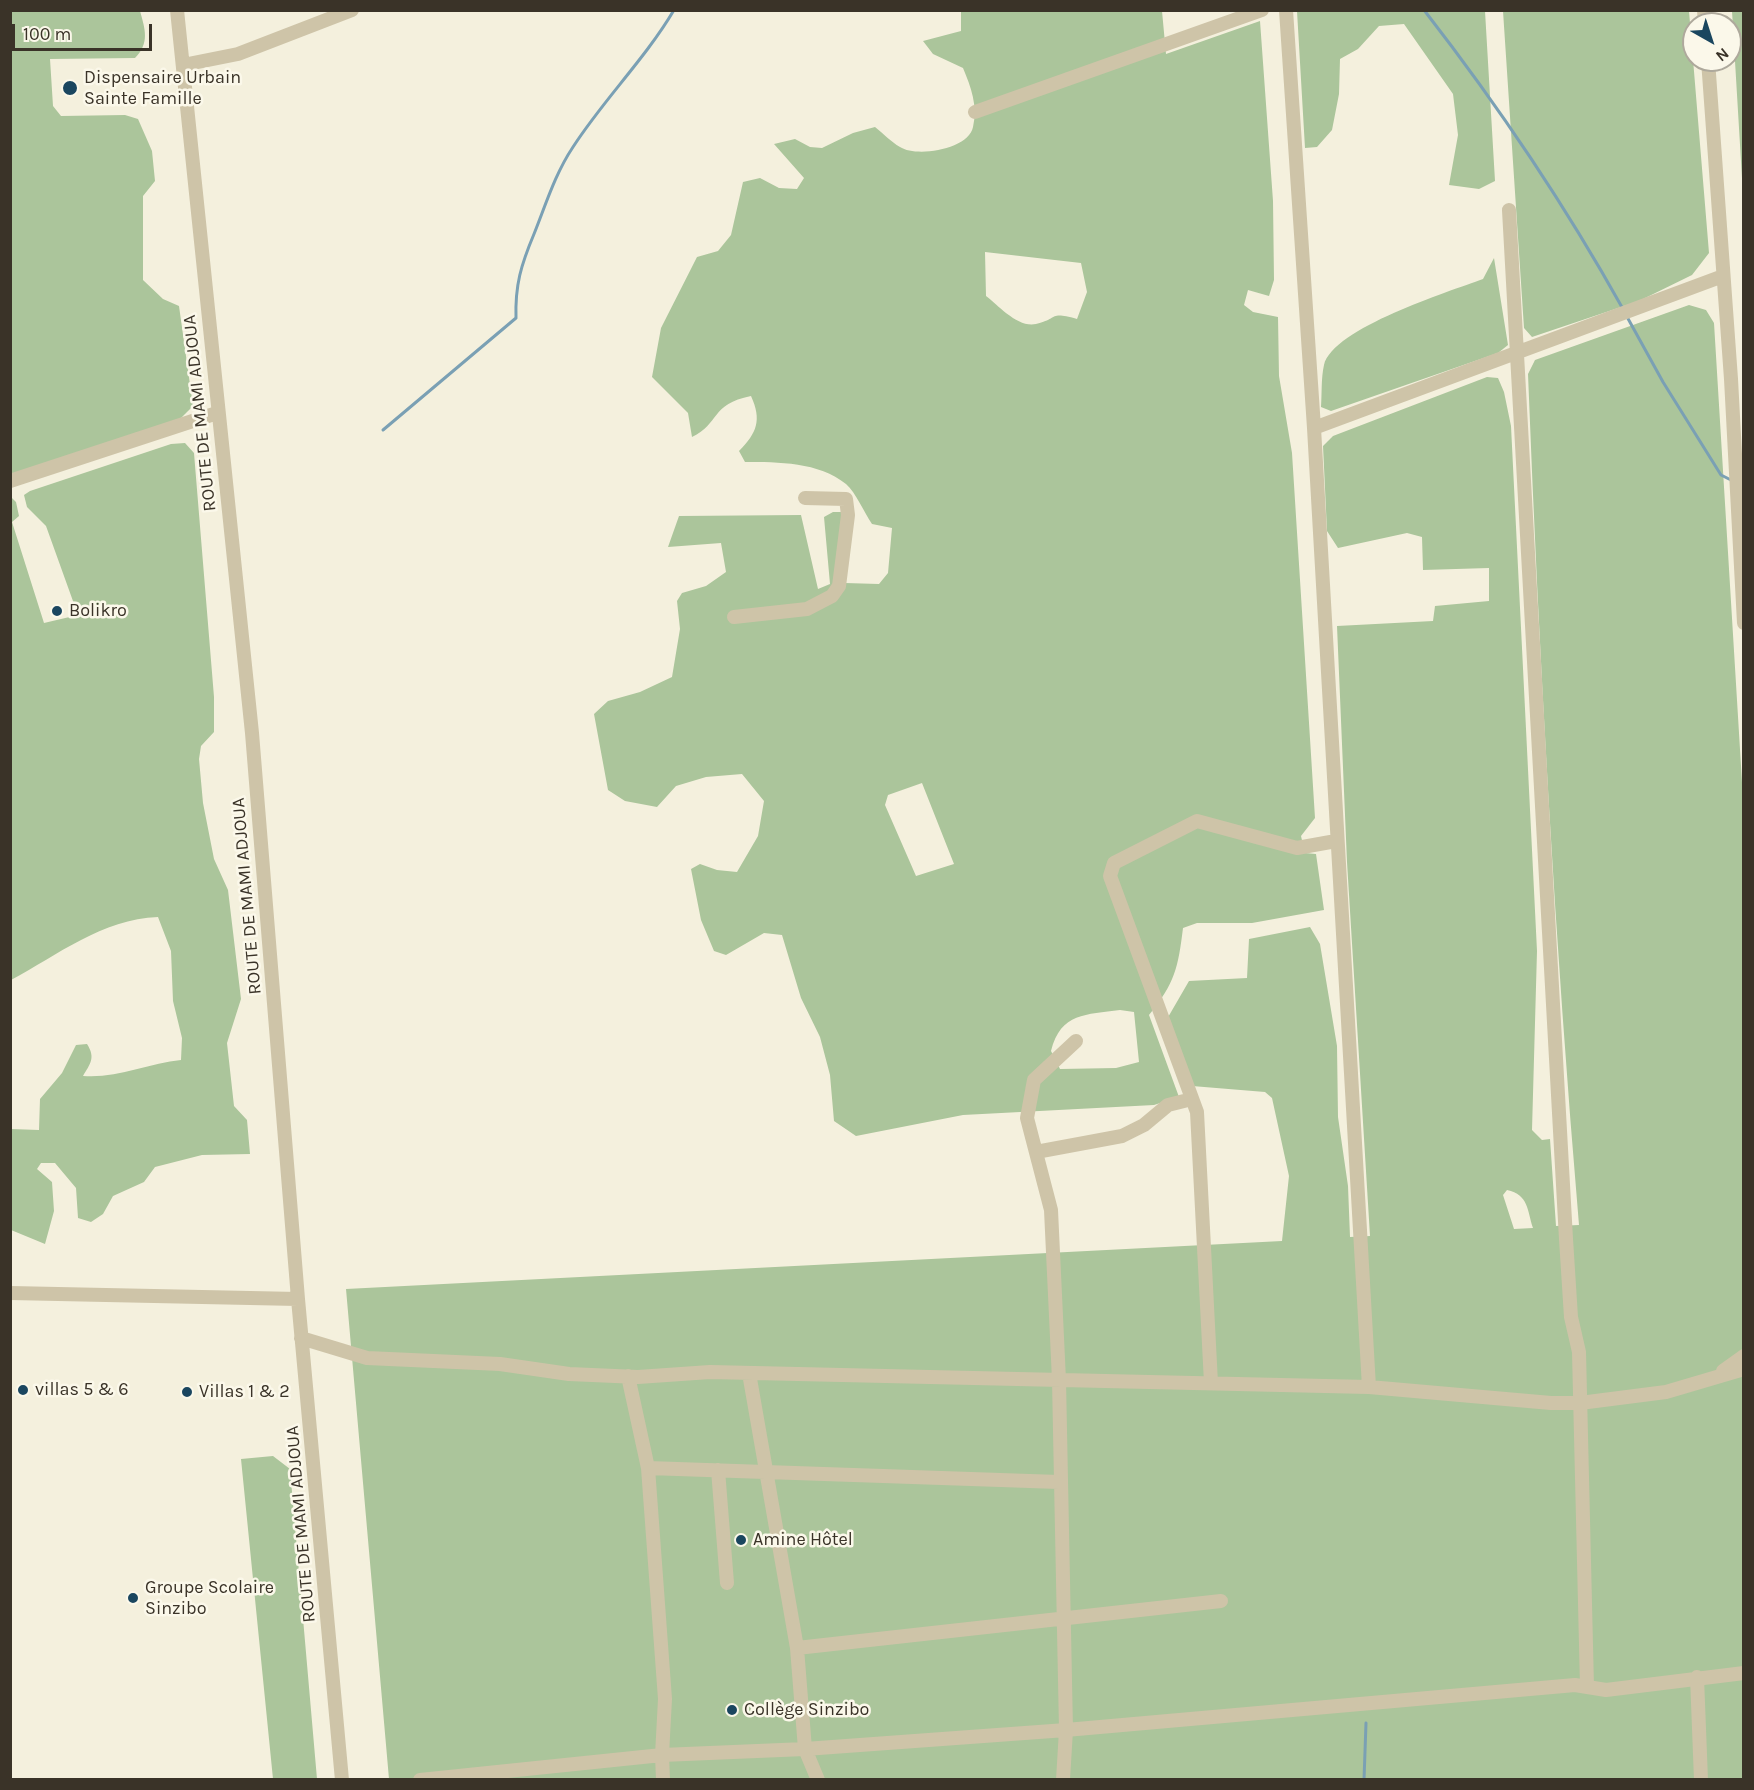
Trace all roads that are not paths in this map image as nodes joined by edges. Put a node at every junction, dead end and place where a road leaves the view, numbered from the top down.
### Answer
1 (177, 10) edge
2 (352, 10) edge
3 (1262, 10) edge
4 (1286, 10) edge
5 (183, 65) junction
6 (1709, 72) edge
7 (975, 112) dead end
8 (1509, 210) dead end
9 (1723, 276) junction
10 (1518, 351) junction
11 (217, 413) junction
12 (1314, 428) junction
13 (10, 481) edge
14 (805, 498) dead end
15 (734, 617) dead end
16 (1743, 623) edge
17 (1336, 841) junction
18 (1076, 1041) dead end
19 (1192, 1099) junction
20 (1036, 1152) junction
21 (10, 1293) edge
22 (298, 1299) junction
23 (301, 1338) junction
24 (1743, 1356) edge
25 (1743, 1369) edge
26 (749, 1373) junction
27 (628, 1376) junction
28 (1713, 1378) junction
29 (1059, 1380) junction
30 (1211, 1383) junction
31 (1369, 1387) junction
32 (1580, 1403) junction
33 (648, 1468) junction
34 (718, 1470) junction
35 (765, 1471) junction
36 (1059, 1482) junction
37 (727, 1583) dead end
38 (1221, 1601) dead end
39 (1064, 1618) junction
40 (797, 1648) junction
41 (1743, 1673) edge
42 (1696, 1677) junction
43 (1587, 1687) junction
44 (1066, 1730) junction
45 (805, 1749) junction
46 (662, 1755) junction
47 (342, 1779) edge
48 (420, 1779) edge
49 (663, 1779) edge
50 (818, 1779) edge
51 (1063, 1779) edge
52 (1701, 1779) edge

1 - 5 street, ROUTE DE MAMI ADJOUA
2 - 5 street
3 - 7 street
4 - 12 street
5 - 11 street, ROUTE DE MAMI ADJOUA
6 - 9 street
8 - 10 street
9 - 10 street
9 - 16 street
10 - 12 street
10 - 32 street
11 - 13 street
11 - 22 street, ROUTE DE MAMI ADJOUA
12 - 17 street
14 - 15 street
17 - 19 street
17 - 31 street
18 - 20 street
19 - 20 street
19 - 30 street
20 - 29 street
21 - 22 street
22 - 23 street, ROUTE DE MAMI ADJOUA
23 - 27 street
23 - 47 street, ROUTE DE MAMI ADJOUA
24 - 28 street
25 - 28 street
26 - 27 street
26 - 29 street
26 - 35 street
27 - 33 street
28 - 32 street
29 - 30 street
29 - 36 street
30 - 31 street
31 - 32 street
32 - 43 street
33 - 34 street
33 - 46 street
34 - 35 street
34 - 37 street
35 - 36 street
35 - 40 street
36 - 39 street
38 - 39 street
39 - 40 street
39 - 44 street
40 - 45 street
41 - 42 street
42 - 43 street
42 - 52 street
43 - 44 street
44 - 45 street
44 - 51 street
45 - 46 street
45 - 50 street
46 - 48 street
46 - 49 street

